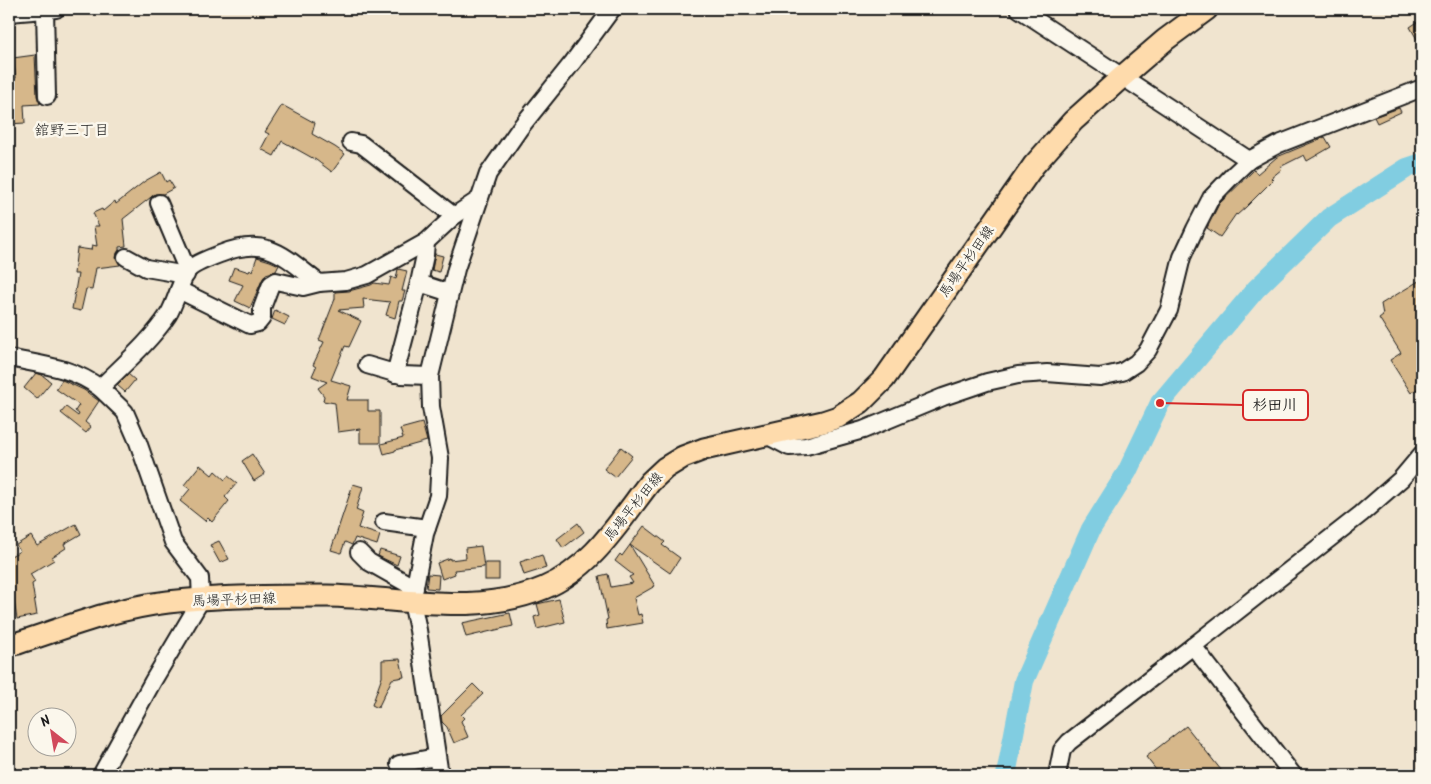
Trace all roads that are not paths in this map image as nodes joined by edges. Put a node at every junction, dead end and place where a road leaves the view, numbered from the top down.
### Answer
1 (50, 9) edge
2 (612, 9) edge
3 (1019, 9) edge
4 (1207, 9) edge
5 (9, 13) edge
6 (1122, 76) junction
7 (1422, 88) edge
8 (47, 96) dead end
9 (351, 142) dead end
10 (1249, 160) junction
11 (478, 200) junction
12 (159, 203) dead end
13 (454, 216) junction
14 (426, 242) junction
15 (126, 257) dead end
16 (185, 278) junction
17 (319, 283) junction
18 (419, 283) junction
19 (450, 293) junction
20 (9, 358) edge
21 (367, 365) dead end
22 (395, 374) junction
23 (430, 376) junction
24 (100, 388) junction
25 (766, 435) junction
26 (1422, 454) edge
27 (384, 522) dead end
28 (426, 528) junction
29 (359, 552) dead end
30 (413, 595) junction
31 (201, 600) junction
32 (9, 645) edge
33 (1193, 646) junction
34 (436, 757) junction
35 (399, 764) dead end
36 (101, 775) edge
37 (440, 775) edge
38 (1057, 775) edge
39 (1293, 775) edge

1 - 5 street
1 - 8 street
2 - 11 street
3 - 6 street
4 - 6 main road, 馬場平杉田線
6 - 10 street
6 - 25 main road, 馬場平杉田線
7 - 10 street
9 - 13 street
10 - 25 street
11 - 13 street
11 - 19 street
12 - 16 street
13 - 14 street
14 - 17 street
14 - 18 street
15 - 16 street
16 - 17 street
16 - 17 street
16 - 24 street
18 - 19 street
18 - 22 street
19 - 23 street
20 - 24 street
21 - 22 street
22 - 23 street
23 - 28 street
24 - 31 street
25 - 30 main road, 馬場平杉田線
26 - 33 street
27 - 28 street
28 - 30 street
29 - 30 street
30 - 31 main road, 馬場平杉田線
30 - 34 street
31 - 32 main road, 馬場平杉田線
31 - 36 street
33 - 38 street
33 - 39 street
34 - 35 street
34 - 37 street

